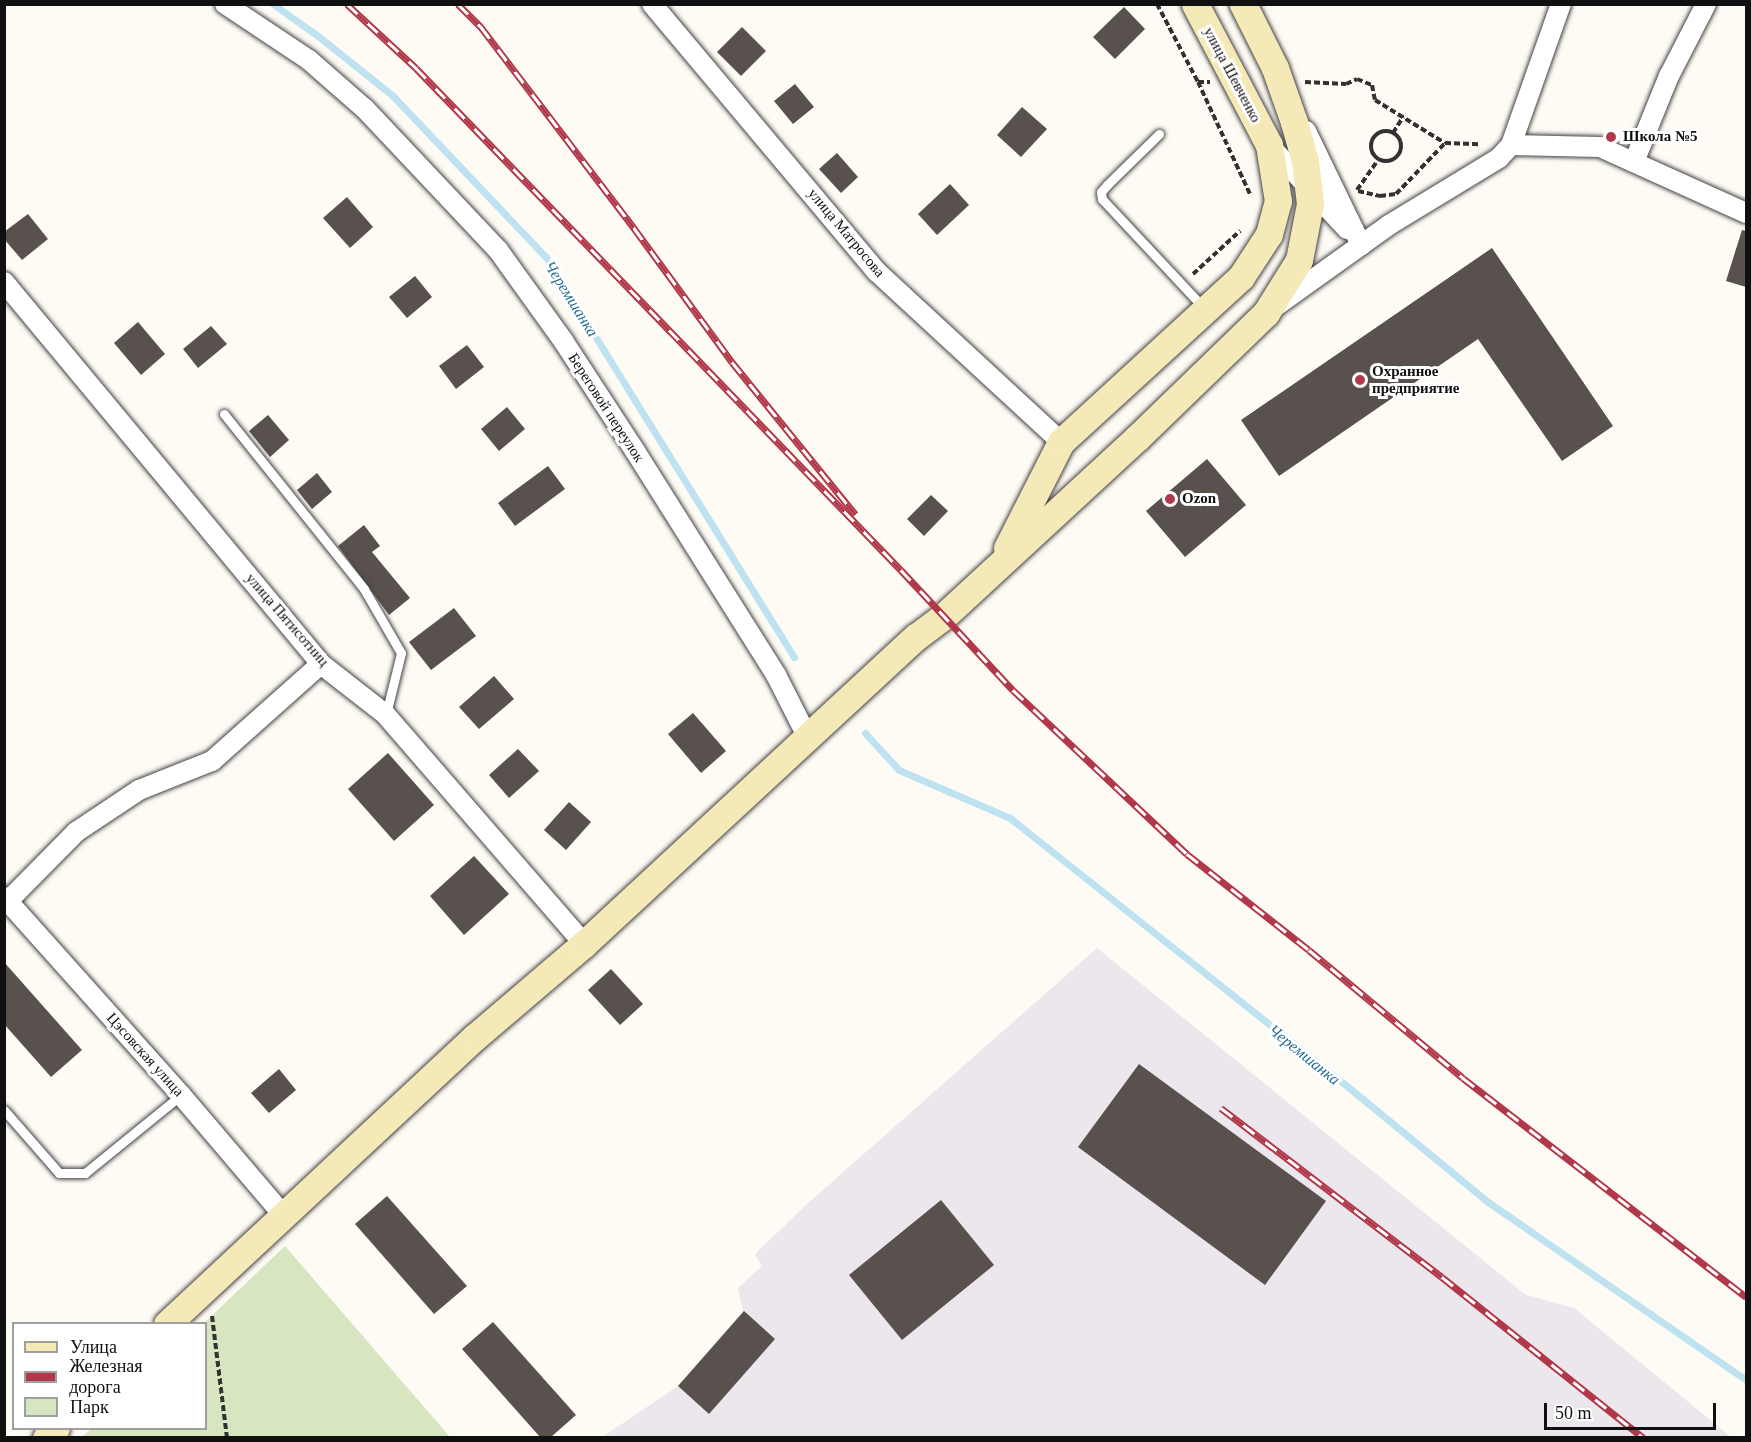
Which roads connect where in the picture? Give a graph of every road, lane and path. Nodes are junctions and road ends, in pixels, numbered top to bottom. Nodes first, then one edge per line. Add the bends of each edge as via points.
1 (225, 4) edge
2 (652, 4) edge
3 (1195, 4) edge
4 (1243, 4) edge
5 (1561, 4) edge
6 (1706, 4) edge
7 (1275, 68) junction
8 (1198, 82) dead end
9 (1309, 92) dead end
10 (1403, 117) junction
11 (1394, 133) junction
12 (1159, 134) dead end
13 (1445, 142) junction
14 (1269, 145) junction
15 (1511, 145) junction
16 (1378, 159) junction
17 (1634, 162) junction
18 (1353, 185) dead end
19 (1357, 190) junction
20 (1252, 198) dead end
21 (1746, 213) edge
22 (1242, 229) dead end
23 (1361, 245) junction
24 (4, 282) edge
25 (1182, 285) junction
26 (1205, 309) junction
27 (1266, 313) junction
28 (224, 414) dead end
29 (1061, 442) junction
30 (1000, 562) junction
31 (321, 664) junction
32 (385, 714) junction
33 (813, 731) junction
34 (6, 899) edge
35 (584, 944) junction
36 (181, 1095) junction
37 (4, 1110) edge
38 (283, 1215) junction
39 (211, 1310) dead end
40 (168, 1322) edge
41 (226, 1437) edge

1 - 33 street, Береговой переулок via 309,60 365,109 498,250 564,342
2 - 29 street, улица Матросова via 877,272
3 - 14 main road, улица Шевченко
4 - 7 main road
5 - 15 street
6 - 17 street via 1669,76
7 - 23 street
7 - 27 main road via 1305,161 1310,204 1299,260
8 - 20 path
9 - 10 path via 1305,82 1346,84 1358,79 1372,85 1375,100
10 - 11 path
10 - 13 path
11 - 16 path via 1401,142 1400,151 1387,161
11 - 16 path via 1380,131 1373,137 1370,145
12 - 25 lane via 1107,184 1101,192 1102,200
13 - 15 path
13 - 19 path via 1396,194 1380,196
14 - 23 street
14 - 26 main road, улица Шевченко via 1278,201 1269,234 1241,277
15 - 17 street via 1600,147
15 - 23 street via 1499,158
16 - 19 path
17 - 21 street
18 - 19 path
22 - 25 path
23 - 27 street
24 - 31 street, улица Пятисотниц
25 - 26 lane
26 - 29 main road, улица Шевченко
27 - 30 main road via 1137,438
28 - 32 lane via 364,589 401,653
29 - 30 main road
30 - 33 main road
31 - 32 street, улица Пятисотниц
31 - 34 street via 212,761 139,790 76,832
32 - 35 street, улица Пятисотниц
33 - 35 main road
34 - 36 street, Цэсовская улица
35 - 38 main road via 475,1038
36 - 37 lane via 85,1173 59,1173
36 - 38 street, Цэсовская улица
38 - 40 main road
39 - 41 path

